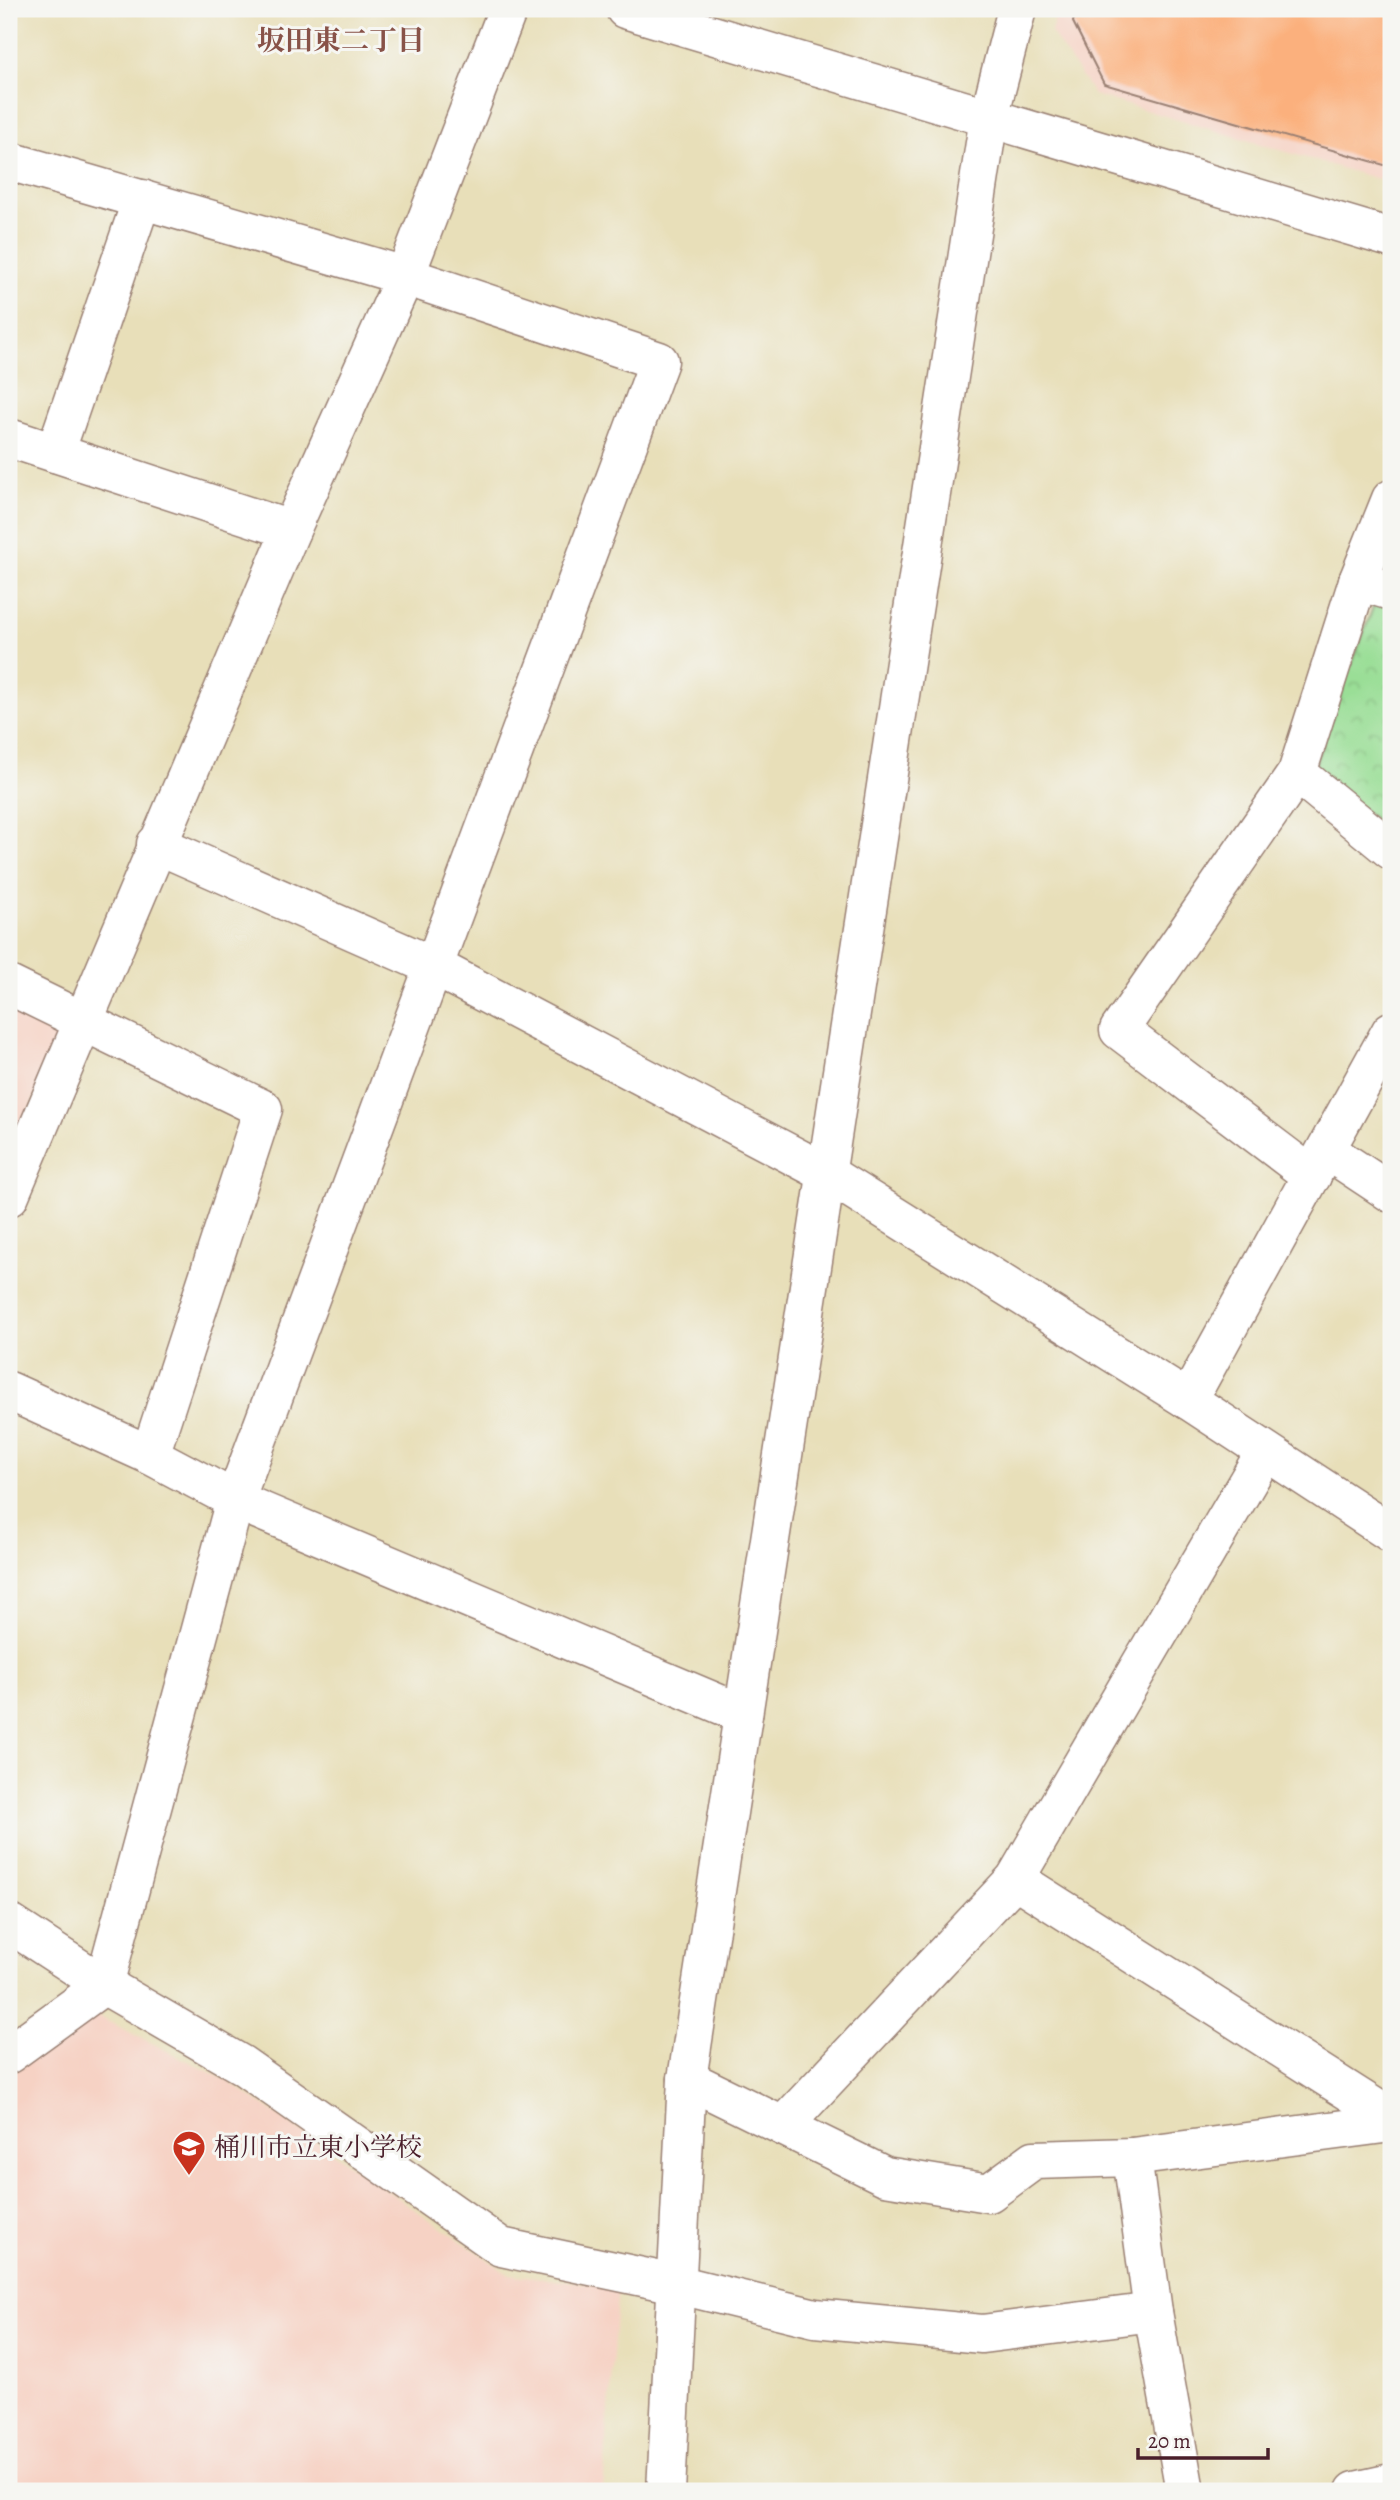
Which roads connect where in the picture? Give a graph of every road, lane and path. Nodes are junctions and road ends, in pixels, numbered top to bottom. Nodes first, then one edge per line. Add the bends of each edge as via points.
1 (508, 9) edge
2 (625, 9) edge
3 (1017, 9) edge
4 (989, 117) junction
5 (12, 173) edge
6 (142, 199) junction
7 (1391, 237) edge
8 (405, 276) junction
9 (9, 438) edge
10 (55, 453) junction
11 (1391, 499) edge
12 (290, 530) junction
13 (1375, 586) edge
14 (1297, 773) junction
15 (156, 844) junction
16 (1391, 850) edge
17 (435, 967) junction
18 (9, 985) edge
19 (84, 1022) junction
20 (1391, 1031) edge
21 (1319, 1163) junction
22 (826, 1173) junction
23 (1391, 1193) edge
24 (9, 1198) edge
25 (9, 1391) edge
26 (1188, 1400) junction
27 (1265, 1452) junction
28 (150, 1455) junction
29 (235, 1500) junction
30 (1391, 1533) edge
31 (743, 1714) junction
32 (1015, 1880) junction
33 (9, 1923) edge
34 (104, 1985) junction
35 (9, 2054) edge
36 (687, 2079) junction
37 (1391, 2120) edge
38 (783, 2126) junction
39 (1132, 2157) junction
40 (676, 2284) junction
41 (1153, 2312) junction
42 (1391, 2483) edge
43 (666, 2491) edge
44 (1185, 2491) edge
45 (1355, 2491) edge

1 - 8 street
2 - 4 street
3 - 4 street
4 - 7 street
4 - 22 street
5 - 6 street
6 - 8 street
6 - 10 street
8 - 12 street
8 - 17 street via 659,361
9 - 10 street
10 - 12 street
11 - 13 street
12 - 15 street
13 - 14 street
14 - 16 street
14 - 21 street via 1119,1030
15 - 17 street
15 - 19 street
17 - 22 street
17 - 29 street
18 - 19 street
19 - 24 street
19 - 28 street via 262,1108
20 - 21 street
21 - 23 street
21 - 26 street
22 - 26 street
22 - 31 street
25 - 28 street
26 - 27 street
27 - 30 street
27 - 32 street
28 - 29 street
29 - 31 street
29 - 34 street
31 - 36 street
32 - 37 street
32 - 38 street
33 - 34 street
34 - 35 street
34 - 40 street via 242,2065 501,2247
36 - 38 street
36 - 40 street
37 - 39 street
38 - 39 street via 886,2176 989,2193 1034,2160
39 - 41 street
40 - 41 street via 815,2318 982,2334
40 - 43 street
41 - 44 street
42 - 45 street

